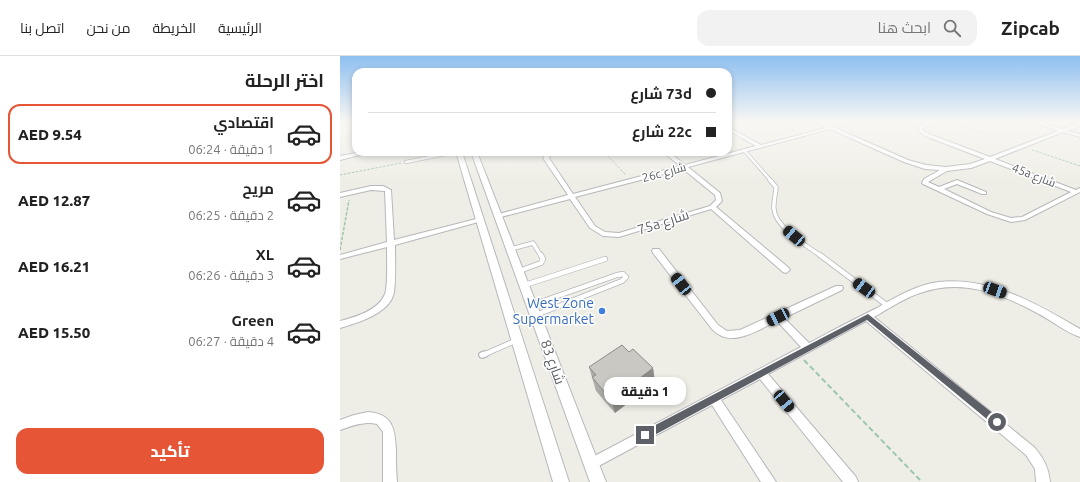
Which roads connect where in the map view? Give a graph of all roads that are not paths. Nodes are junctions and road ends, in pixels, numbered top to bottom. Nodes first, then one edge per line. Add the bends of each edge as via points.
1 (753, 142) edge
2 (776, 142) edge
3 (861, 142) edge
4 (945, 142) edge
5 (1034, 142) edge
6 (760, 146) junction
7 (744, 150) junction
8 (732, 153) edge
9 (352, 156) edge
10 (435, 156) edge
11 (460, 156) edge
12 (475, 156) edge
13 (546, 156) edge
14 (671, 156) edge
15 (722, 156) edge
16 (340, 158) edge
17 (991, 159) junction
18 (406, 162) road end
19 (684, 166) junction
20 (949, 169) junction
21 (957, 182) junction
22 (939, 189) junction
23 (1079, 191) edge
24 (984, 193) dead end
25 (340, 195) edge
26 (571, 196) junction
27 (712, 207) junction
28 (497, 216) junction
29 (480, 220) junction
30 (391, 244) junction
31 (510, 249) junction
32 (656, 251) dead end
33 (340, 257) edge
34 (605, 259) dead end
35 (786, 270) dead end
36 (519, 271) junction
37 (524, 285) junction
38 (839, 288) dead end
39 (888, 306) junction
40 (534, 310) junction
41 (778, 317) junction
42 (868, 317) junction
43 (340, 324) edge
44 (1080, 334) edge
45 (517, 340) junction
46 (808, 348) junction
47 (482, 355) dead end
48 (761, 373) junction
49 (713, 398) junction
50 (340, 425) edge
51 (591, 464) junction
52 (390, 482) edge
53 (561, 482) edge
54 (598, 482) edge
55 (769, 482) edge
56 (851, 482) edge
57 (1043, 482) edge

1 - 6 street
2 - 6 street, 26c شارع
3 - 20 street via 920,166
4 - 17 street, 45a شارع
5 - 17 street
6 - 7 street, 26c شارع
7 - 8 street, 26c شارع
7 - 39 lane via 776,186 774,209 782,226
9 - 16 street
10 - 18 lane
11 - 29 street, شارع 83
12 - 28 street, شارع 83
13 - 26 street, 75a شارع
14 - 19 street
15 - 19 street, 26c شارع
17 - 20 street via 966,168
17 - 23 street, 45a شارع
19 - 26 street, 26c شارع
19 - 27 street via 718,194 719,201
20 - 21 street
20 - 22 street, 45a شارع via 925,181
21 - 22 street
21 - 24 street
22 - 23 street, 45a شارع via 989,213 1011,220 1024,219
25 - 30 street via 374,188 388,190
26 - 27 street, 75a شارع via 596,231 611,235 628,233
26 - 28 street, 26c شارع
27 - 35 street
28 - 31 street, شارع 83
29 - 30 street
29 - 45 street, شارع 83
30 - 33 street
30 - 43 street via 388,298 370,313
31 - 36 street, شارع 83
31 - 36 lane via 534,243 543,259 541,263
32 - 41 street via 719,331 731,336 738,335
34 - 37 lane
36 - 37 street, شارع 83
37 - 40 street, شارع 83
38 - 41 street
39 - 42 street
39 - 44 street via 914,290 941,283 958,283 995,290 1033,306
40 - 40 lane via 622,281 626,277 622,274 617,275
40 - 51 street, شارع 83
41 - 46 street
42 - 46 street
42 - 57 street via 1030,451 1043,472
45 - 47 lane
45 - 53 street, شارع 83
46 - 48 street
48 - 49 street
48 - 56 street
49 - 51 street
49 - 55 street
50 - 52 street via 362,418 373,418 387,425
51 - 54 street, شارع 83

